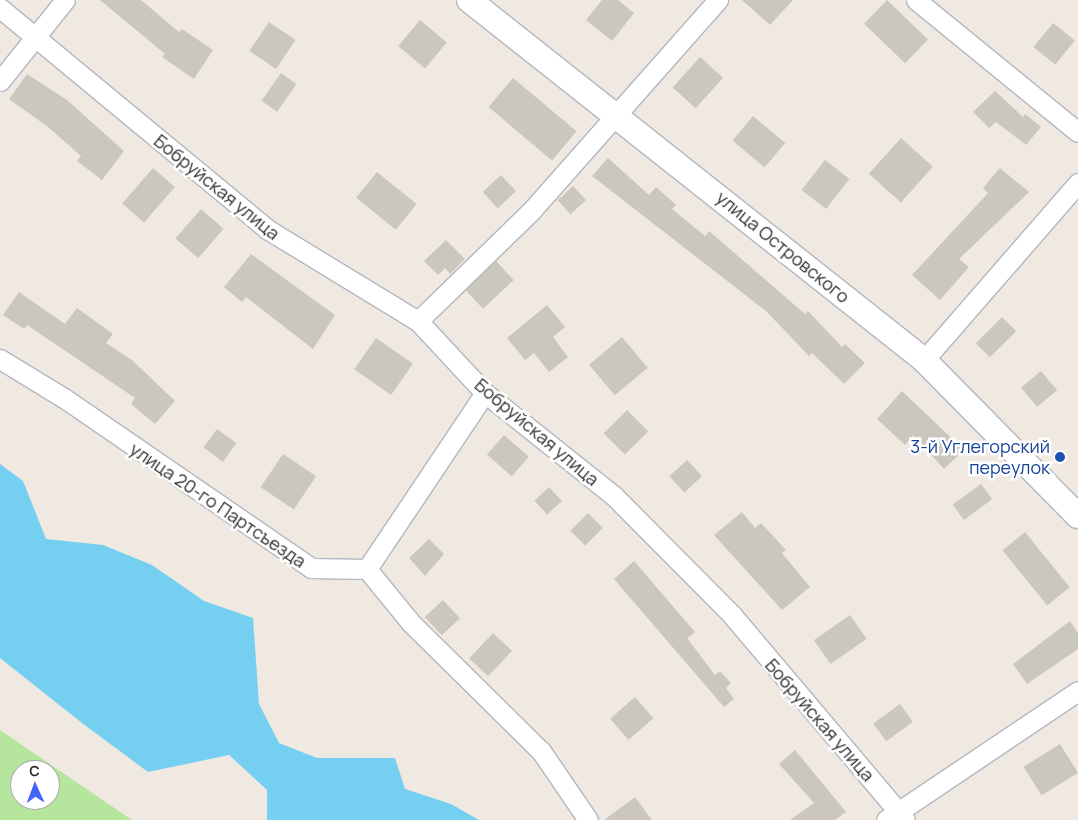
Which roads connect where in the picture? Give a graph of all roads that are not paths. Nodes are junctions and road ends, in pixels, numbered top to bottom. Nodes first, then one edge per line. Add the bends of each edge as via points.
1 (65, 0) edge
2 (469, 0) edge
3 (718, 0) edge
4 (916, 0) edge
5 (0, 8) edge
6 (34, 35) junction
7 (0, 81) edge
8 (616, 114) junction
9 (1078, 132) edge
10 (1078, 183) edge
11 (418, 322) junction
12 (0, 359) edge
13 (924, 360) junction
14 (485, 393) junction
15 (1078, 516) edge
16 (367, 569) junction
17 (1078, 691) edge
18 (896, 817) edge
19 (588, 820) edge

1 - 6 street
2 - 8 street, улица Островского
3 - 8 street
4 - 9 street
5 - 6 street, Бобруйская улица
6 - 7 street
6 - 11 street, Бобруйская улица via 267,229
8 - 11 street via 532,210
8 - 13 street, улица Островского
10 - 13 street
11 - 14 street, Бобруйская улица
12 - 16 street, улица 20-го Партсъезда via 64,398 311,568
13 - 15 street, улица Островского
14 - 16 street
14 - 18 street, Бобруйская улица via 613,495 725,608
16 - 19 street via 411,623 541,751
17 - 18 street

